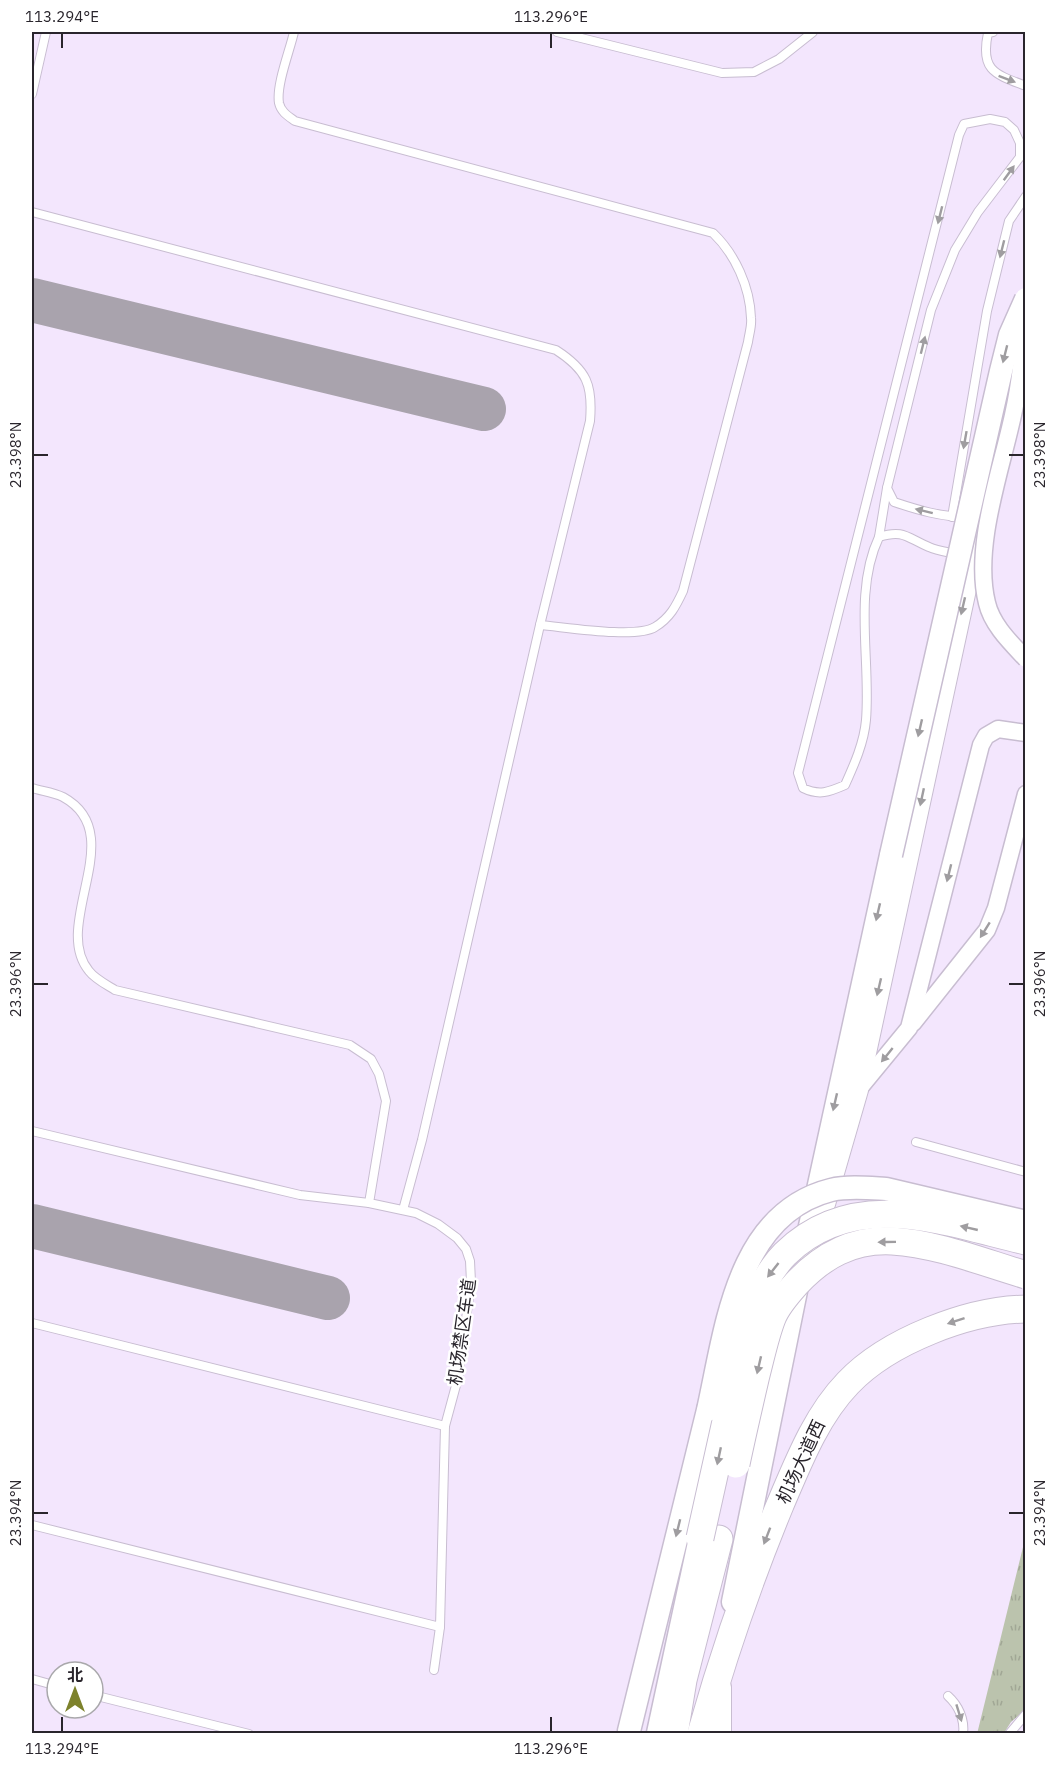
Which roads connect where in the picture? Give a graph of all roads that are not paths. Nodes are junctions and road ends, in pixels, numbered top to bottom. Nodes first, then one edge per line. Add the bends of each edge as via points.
1 (46, 32) edge
2 (294, 32) edge
3 (557, 32) edge
4 (813, 32) edge
5 (993, 32) edge
6 (1026, 86) edge
7 (32, 94) edge
8 (1026, 196) edge
9 (32, 212) edge
10 (1025, 300) edge
11 (1025, 369) edge
12 (887, 488) junction
13 (951, 517) junction
14 (982, 517) junction
15 (879, 537) junction
16 (974, 559) junction
17 (540, 625) junction
18 (1026, 659) edge
19 (1026, 733) edge
20 (32, 788) edge
21 (1026, 794) edge
22 (909, 1028) junction
23 (858, 1090) junction
24 (32, 1131) edge
25 (916, 1142) dead end
26 (1026, 1172) edge
27 (369, 1203) junction
28 (403, 1210) junction
29 (1026, 1222) edge
30 (1026, 1241) edge
31 (1026, 1275) edge
32 (794, 1303) junction
33 (1022, 1310) edge
34 (32, 1323) edge
35 (445, 1426) junction
36 (32, 1525) edge
37 (710, 1539) junction
38 (440, 1627) junction
39 (721, 1661) junction
40 (434, 1670) dead end
41 (948, 1696) dead end
42 (105, 1698) edge
43 (1026, 1714) edge
44 (629, 1731) dead end
45 (666, 1733) edge
46 (249, 1734) edge
47 (701, 1734) edge
48 (721, 1734) edge
49 (963, 1734) edge
50 (1009, 1734) edge

1 - 7 lane
2 - 17 lane via 279,105 295,121 713,233 735,260 752,319 748,342 683,591 674,610 654,628 630,632
3 - 4 lane via 722,73 754,72 779,59
5 -> 6 lane via 988,33 984,50 989,68
8 -> 13 lane via 1009,221 987,311
9 - 17 lane via 556,350 575,362 586,379 592,402 590,421
10 - 18 street, bridge via 1020,377 983,547 983,580 987,606 1003,634
10 -> 32 main road, bridge via 1010,335 1001,372
11 - 14 street via 1003,432
13 -> 12 lane via 894,502
12 - 15 lane
12 -> 15 lane via 931,310 955,250 1020,158 1020,143 1005,122 977,120 964,124 959,135 798,773 803,788 813,793 826,793 844,785 857,760 866,720 866,591 870,555
13 - 14 lane
14 - 16 street
15 - 16 lane via 893,532
16 -> 23 street
17 - 28 lane
19 -> 22 street via 998,729 986,736 981,745
20 - 27 lane via 62,797 86,821 91,858 77,933 78,949 90,972 116,990 350,1045 371,1059 386,1101
21 -> 22 street via 987,930
22 -> 23 street
23 - 32 street
24 - 27 lane, 机场禁区车道 via 300,1195
25 - 26 lane
27 - 28 lane, 机场禁区车道
28 - 35 lane, 机场禁区车道 via 448,1229 466,1249 470,1262 471,1282 458,1378
29 -> 44 main road, bridge via 863,1187 832,1190 801,1201 765,1233 747,1260 732,1308
30 -> 37 highway, bridge via 892,1213 849,1217 818,1230 785,1254 766,1279 751,1309
31 -> 37 highway, bridge via 932,1248 890,1241 834,1252 812,1267 773,1315
32 - 39 main road
33 -> 39 highway, 机场大道西 via 974,1316 941,1326 905,1341 849,1382 825,1411 788,1485
34 - 35 lane
35 - 38 lane, 机场禁区车道
36 - 38 lane
37 - 45 main road
37 - 45 highway via 694,1634
38 - 40 lane, 机场禁区车道
39 - 47 highway, 机场大道西
39 - 48 street
41 -> 49 lane via 957,1704
42 - 46 lane
43 - 50 lane

